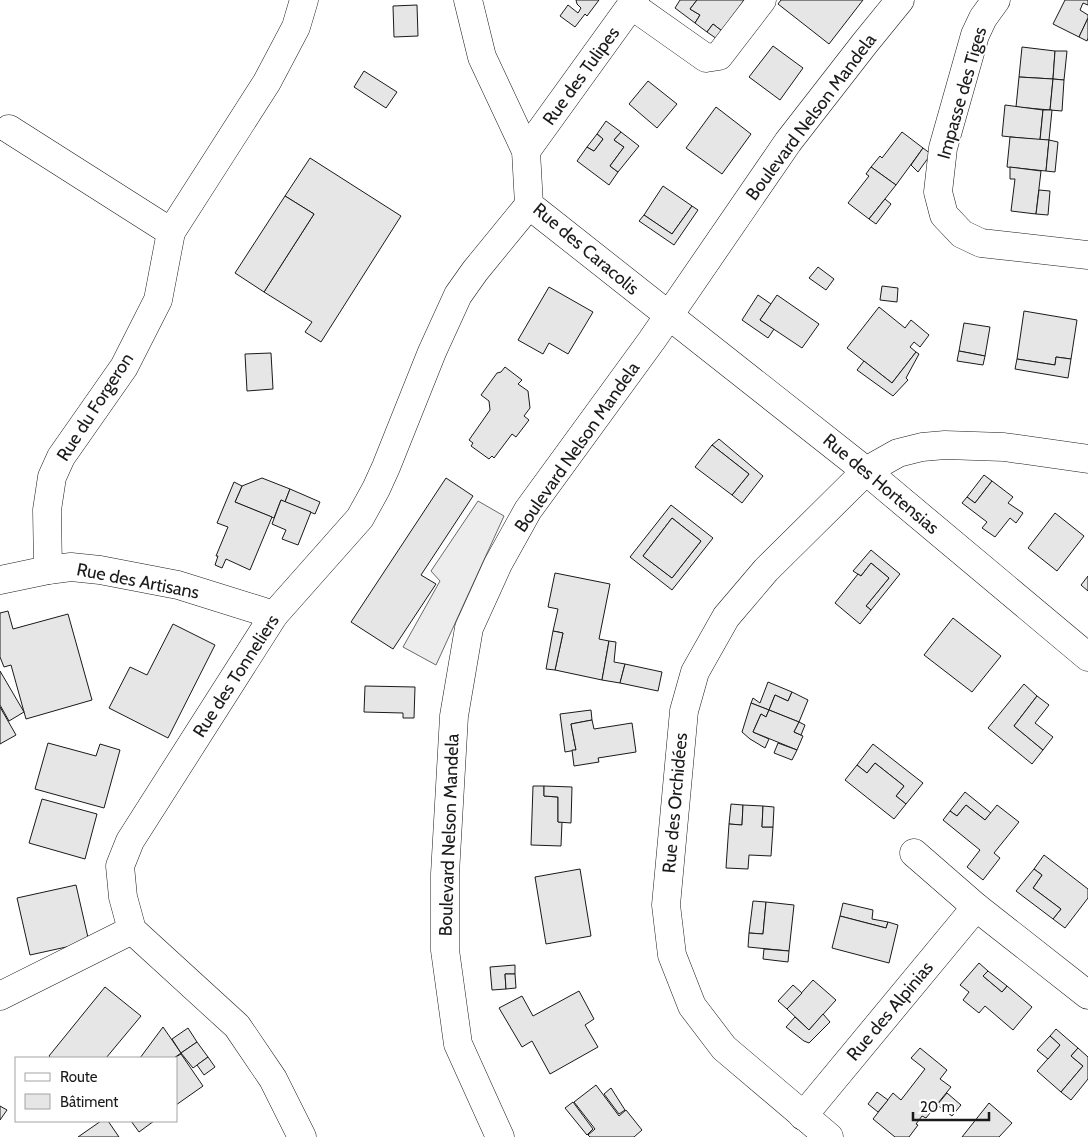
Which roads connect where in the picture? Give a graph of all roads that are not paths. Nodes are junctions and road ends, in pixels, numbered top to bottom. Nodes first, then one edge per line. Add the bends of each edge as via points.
1 (304, 0) edge
2 (468, 0) edge
3 (762, 0) edge
4 (900, 0) edge
5 (996, 0) edge
6 (633, 2) edge
7 (9, 129) dead end
8 (526, 152) junction
9 (529, 205) junction
10 (171, 232) junction
11 (1088, 255) edge
12 (668, 316) junction
13 (1088, 459) edge
14 (866, 471) junction
15 (48, 570) junction
16 (0, 580) edge
17 (274, 615) junction
18 (1088, 657) edge
19 (914, 853) dead end
20 (976, 907) junction
21 (132, 930) junction
22 (1088, 995) edge
23 (0, 996) edge
24 (803, 1116) junction
25 (302, 1137) edge
26 (500, 1137) edge
27 (829, 1137) edge

1 - 10 street via 296,27 267,82
2 - 8 street, Rue des Caracolis via 482,57
3 - 6 street via 719,56 713,58 706,58
4 - 12 street, Boulevard Nelson Mandela via 788,142
5 - 11 street, Impasse des Tiges via 975,34 942,148 938,192 944,215 962,234 981,242
6 - 8 street, Rue des Tulipes
7 - 10 street
8 - 9 street, Rue des Caracolis
9 - 12 street, Rue des Caracolis
9 - 17 street, Rue des Tonneliers via 458,295 386,467 360,518
10 - 15 street, Rue du Forgeron via 158,300 124,368 61,457 52,477 47,510
12 - 14 street, Rue des Hortensias
12 - 26 street, Boulevard Nelson Mandela via 528,510 498,564 469,628 454,716 445,874 445,950 458,1044
13 - 14 street, Rue des Orchidées via 1004,447 945,445 898,454
14 - 18 street, Rue des Hortensias
14 - 24 street, Rue des Orchidées via 766,570 726,617 695,672 684,711 666,905 672,955 692,1006 724,1048
15 - 16 street, Rue des Artisans
15 - 17 street, Rue des Artisans via 71,567 100,570 178,585
17 - 21 street, Rue des Tonneliers via 130,842 120,866 123,897
19 - 20 street
20 - 22 street
20 - 24 street, Rue des Alpinias
21 - 23 street
21 - 25 street via 237,1026 273,1079
24 - 27 street, Rue des Orchidées

